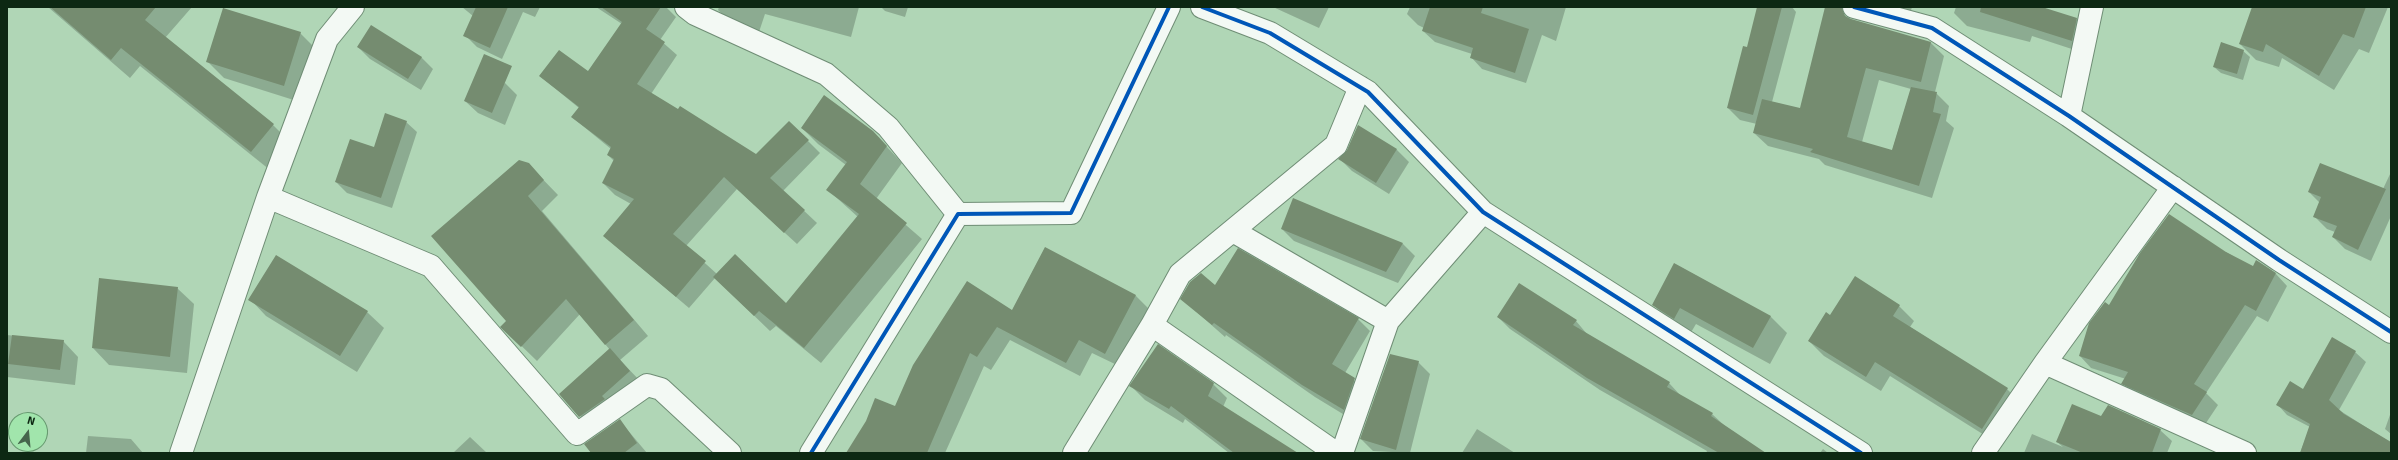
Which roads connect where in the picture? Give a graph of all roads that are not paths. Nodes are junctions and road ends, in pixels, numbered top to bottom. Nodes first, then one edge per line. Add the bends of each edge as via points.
1 (353, 7) edge
2 (686, 7) edge
3 (1170, 7) edge
4 (1202, 7) edge
5 (1854, 7) edge
6 (2092, 7) edge
7 (1360, 87) junction
8 (2069, 116) junction
9 (2174, 187) junction
10 (268, 197) junction
11 (1483, 212) junction
12 (958, 214) junction
13 (1233, 231) junction
14 (1388, 322) junction
15 (1152, 325) junction
16 (2391, 332) edge
17 (2045, 363) junction
18 (181, 453) edge
19 (730, 453) edge
20 (811, 453) edge
21 (1074, 453) edge
22 (1336, 453) edge
23 (1342, 453) edge
24 (1861, 453) edge
25 (1983, 453) edge
26 (2245, 453) edge

1 - 10 street via 327,39
2 - 12 street via 695,14 826,74 888,127
3 - 12 street via 1071,213
4 - 7 street via 1270,33
5 - 8 street via 1932,28
6 - 8 street
7 - 11 street via 1368,92
7 - 13 street via 1336,145
8 - 9 street
9 - 16 street via 2279,260
9 - 17 street
10 - 18 street
10 - 19 street via 431,266 577,434 647,385 661,390
11 - 14 street
11 - 24 street
12 - 20 street
13 - 14 street
13 - 15 street via 1180,274
14 - 23 street
15 - 21 street
15 - 22 street
17 - 25 street
17 - 26 street

